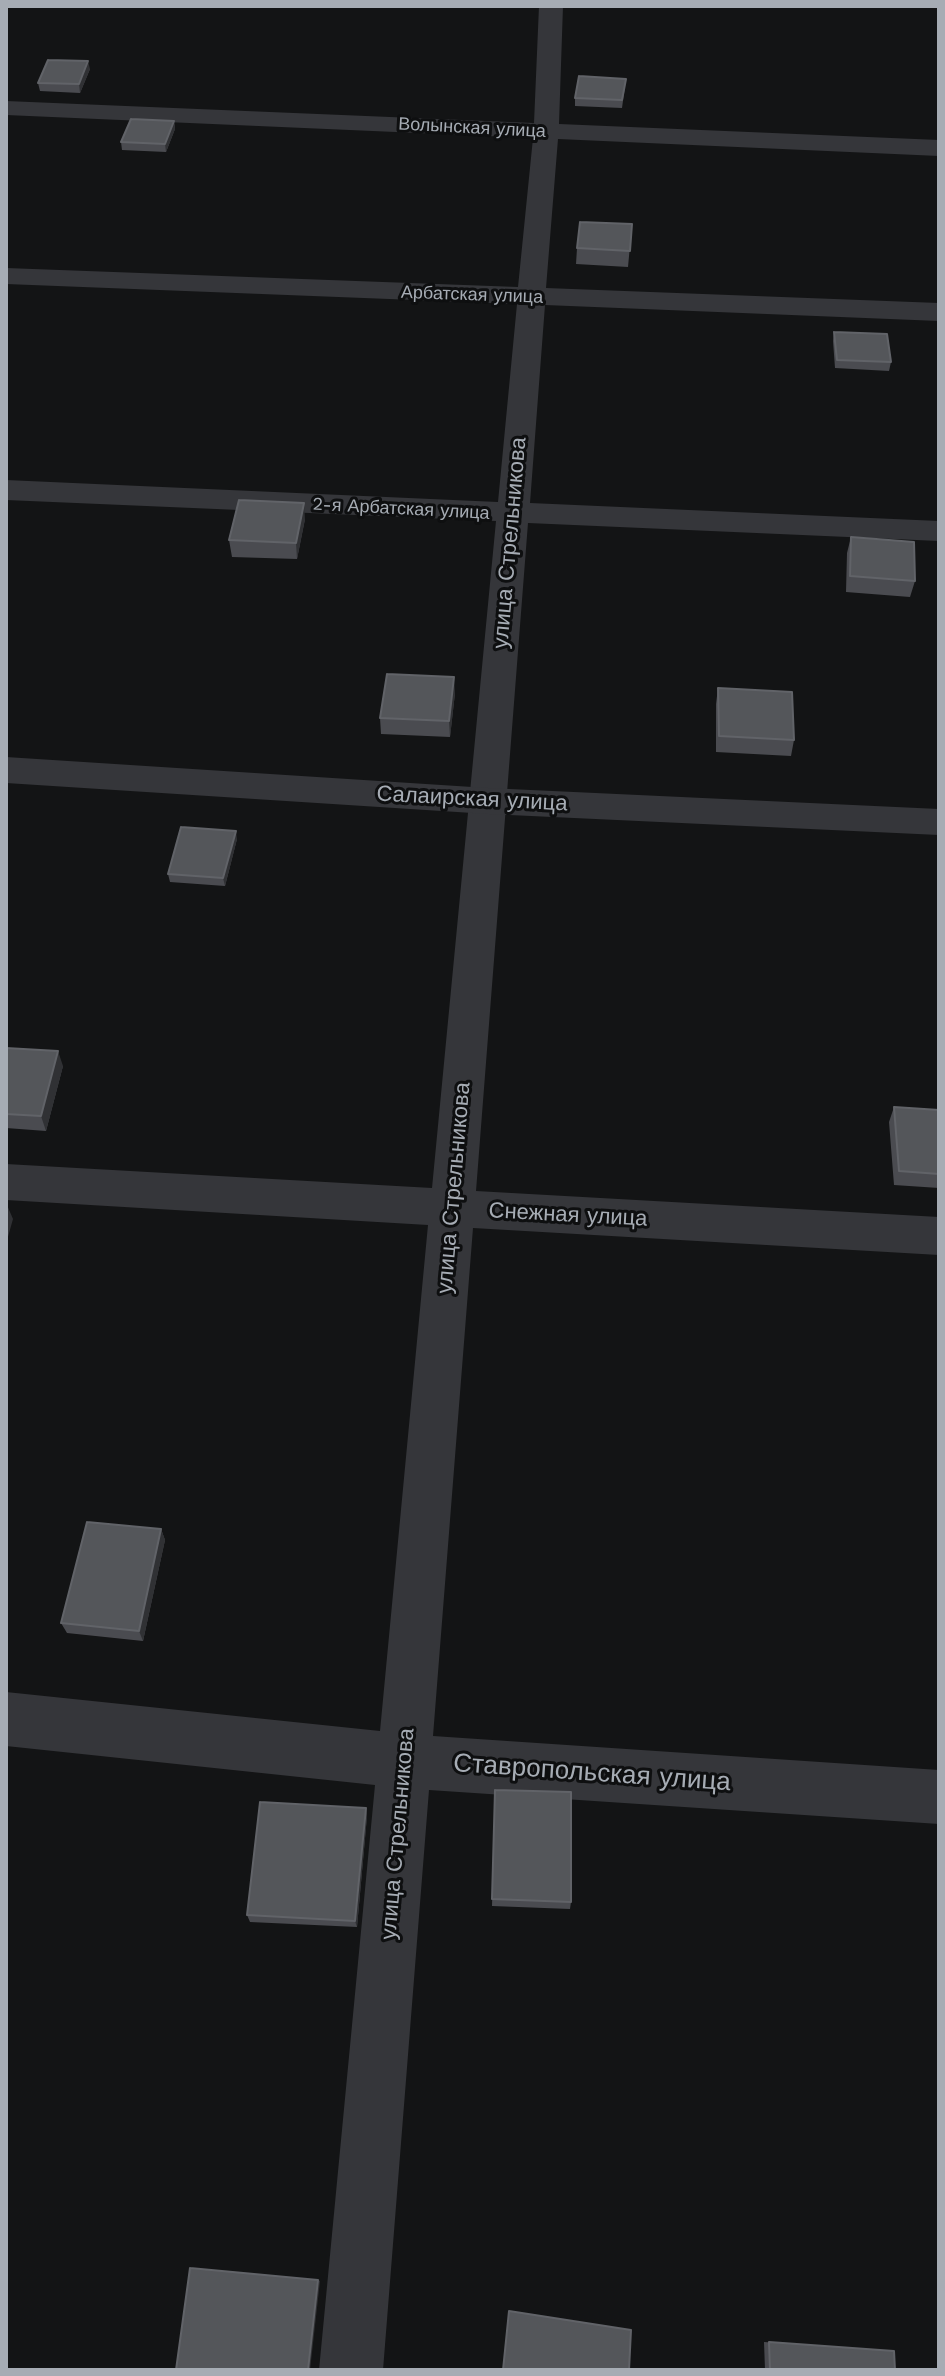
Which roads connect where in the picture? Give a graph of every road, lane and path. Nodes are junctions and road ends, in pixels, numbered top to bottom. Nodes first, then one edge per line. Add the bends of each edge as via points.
1 (551, 6) edge
2 (6, 108) edge
3 (546, 132) junction
4 (939, 148) edge
5 (6, 276) edge
6 (532, 297) junction
7 (939, 312) edge
8 (6, 490) edge
9 (512, 514) junction
10 (939, 531) edge
11 (6, 770) edge
12 (488, 801) junction
13 (939, 822) edge
14 (6, 1182) edge
15 (453, 1208) junction
16 (939, 1236) edge
17 (6, 1719) edge
18 (405, 1761) junction
19 (939, 1797) edge
20 (351, 2370) edge

1 - 3 street, улица Стрельникова
2 - 3 street, Волынская улица
3 - 4 street, Волынская улица
3 - 6 street, улица Стрельникова
5 - 6 street, Арбатская улица
6 - 7 street, Арбатская улица
6 - 9 street, улица Стрельникова
8 - 9 street, 2-я Арбатская улица
9 - 10 street, 2-я Арбатская улица
9 - 12 street, улица Стрельникова
11 - 12 street, Салаирская улица
12 - 13 street, Салаирская улица
12 - 15 street, улица Стрельникова
14 - 15 street, Снежная улица
15 - 16 street, Снежная улица
15 - 18 street, улица Стрельникова
17 - 18 street, Ставропольская улица
18 - 19 street, Ставропольская улица
18 - 20 street, улица Стрельникова

